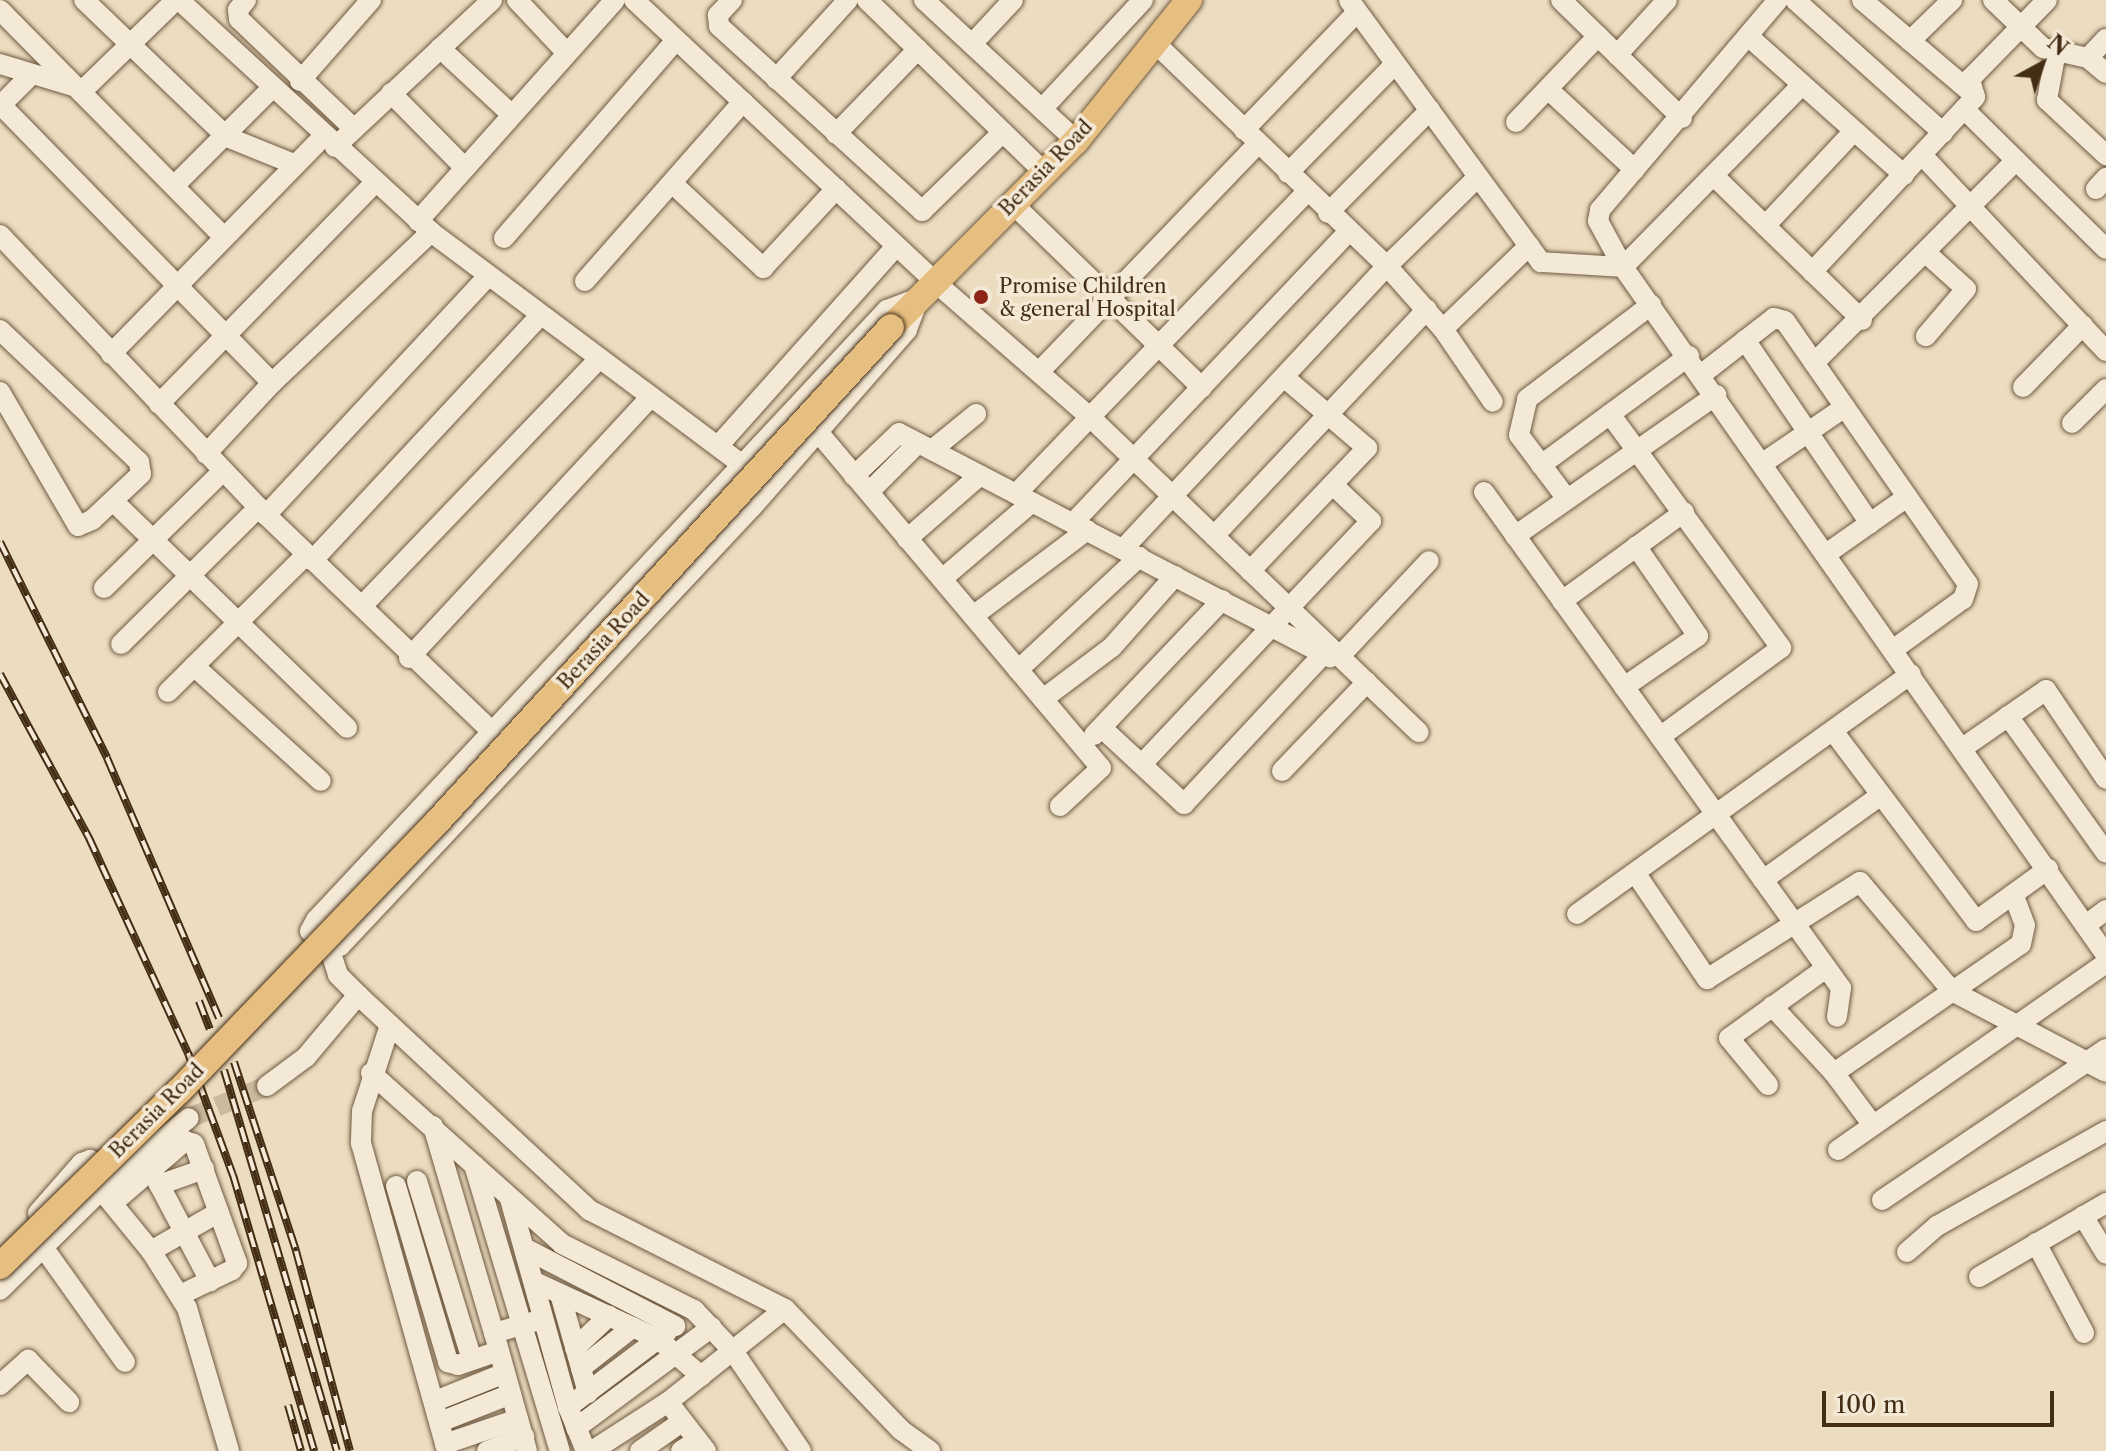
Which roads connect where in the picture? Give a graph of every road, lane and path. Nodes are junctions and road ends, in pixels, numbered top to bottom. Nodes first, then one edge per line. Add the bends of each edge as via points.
1 (84, 0) edge
2 (178, 0) edge
3 (246, 0) edge
4 (371, 0) edge
5 (492, 0) edge
6 (517, 0) edge
7 (615, 0) edge
8 (634, 0) edge
9 (732, 0) edge
10 (848, 0) edge
11 (867, 0) edge
12 (924, 0) edge
13 (1013, 0) edge
14 (1143, 0) edge
15 (1189, 0) edge
16 (1561, 0) edge
17 (1667, 0) edge
18 (1778, 0) edge
19 (1795, 0) edge
20 (1862, 0) edge
21 (1952, 0) edge
22 (1993, 0) edge
23 (2047, 0) edge
24 (1353, 6) edge
25 (2, 18) edge
26 (2021, 27) junction
27 (1598, 36) junction
28 (1748, 36) junction
29 (2106, 39) edge
30 (676, 40) junction
31 (1153, 41) junction
32 (1910, 41) junction
33 (130, 44) junction
34 (972, 44) junction
35 (440, 48) junction
36 (918, 49) junction
37 (2056, 51) junction
38 (567, 53) junction
39 (1617, 55) junction
40 (2088, 58) junction
41 (0, 64) edge
42 (1394, 65) junction
43 (2106, 73) edge
44 (32, 74) junction
45 (776, 79) junction
46 (300, 81) junction
47 (1802, 85) junction
48 (272, 88) junction
49 (77, 89) junction
50 (1549, 90) junction
51 (391, 93) junction
52 (743, 102) junction
53 (1970, 103) junction
54 (0, 106) edge
55 (1042, 109) junction
56 (1430, 110) junction
57 (512, 115) junction
58 (1682, 118) junction
59 (1516, 122) dead end
60 (354, 129) junction
61 (1003, 132) junction
62 (1853, 132) junction
63 (1943, 133) junction
64 (836, 134) junction
65 (227, 137) junction
66 (1251, 137) junction
67 (329, 141) junction
68 (1076, 141) junction
69 (1922, 155) junction
70 (2106, 155) edge
71 (2016, 160) junction
72 (296, 165) junction
73 (465, 168) junction
74 (1635, 170) junction
75 (1044, 172) junction
76 (1288, 173) junction
77 (1904, 175) junction
78 (1715, 177) junction
79 (1477, 178) junction
80 (375, 183) junction
81 (672, 183) junction
82 (174, 186) junction
83 (836, 189) junction
84 (1307, 192) junction
85 (1012, 203) junction
86 (1971, 205) junction
87 (1328, 213) junction
88 (424, 226) junction
89 (1765, 226) junction
90 (1348, 232) junction
91 (0, 235) edge
92 (223, 236) junction
93 (504, 238) dead end
94 (896, 246) junction
95 (1529, 246) junction
96 (2106, 249) edge
97 (1925, 252) junction
98 (1387, 266) junction
99 (1623, 267) junction
100 (1812, 272) junction
101 (488, 276) junction
102 (585, 281) dead end
103 (175, 285) junction
104 (927, 290) junction
105 (1109, 297) junction
106 (1651, 305) junction
107 (1427, 309) junction
108 (540, 316) junction
109 (1862, 320) junction
110 (2083, 325) junction
111 (1443, 329) junction
112 (0, 330) edge
113 (222, 335) junction
114 (1926, 336) dead end
115 (1745, 340) junction
116 (1160, 346) junction
117 (2106, 351) edge
118 (111, 354) junction
119 (1689, 356) junction
120 (598, 360) junction
121 (1814, 363) junction
122 (1039, 372) junction
123 (1702, 374) junction
124 (1285, 378) junction
125 (272, 383) junction
126 (2023, 387) dead end
127 (1202, 388) junction
128 (2106, 389) edge
129 (0, 392) edge
130 (1716, 395) junction
131 (651, 397) junction
132 (1493, 402) dead end
133 (159, 404) junction
134 (1845, 407) junction
135 (976, 414) dead end
136 (1610, 414) junction
137 (1325, 415) junction
138 (1091, 418) junction
139 (2072, 423) dead end
140 (818, 432) junction
141 (1808, 432) junction
142 (719, 445) junction
143 (925, 447) junction
144 (1639, 449) junction
145 (206, 454) junction
146 (1135, 460) junction
147 (1763, 463) junction
148 (1541, 465) junction
149 (745, 467) junction
150 (223, 471) junction
151 (980, 475) junction
152 (854, 476) junction
153 (1333, 485) junction
154 (869, 492) junction
155 (1484, 492) dead end
156 (1174, 497) junction
157 (1907, 497) junction
158 (1024, 498) junction
159 (1567, 499) junction
160 (113, 501) junction
161 (262, 511) junction
162 (1684, 512) junction
163 (1870, 523) junction
164 (1080, 527) junction
165 (1214, 536) junction
166 (1515, 536) junction
167 (154, 539) junction
168 (907, 539) junction
169 (1636, 546) junction
170 (1131, 553) junction
171 (1826, 554) junction
172 (313, 560) junction
173 (1429, 561) dead end
174 (1250, 571) junction
175 (190, 574) junction
176 (1175, 576) junction
177 (942, 579) junction
178 (104, 588) dead end
179 (1222, 600) junction
180 (1562, 601) junction
181 (362, 606) junction
182 (1289, 608) junction
183 (973, 616) junction
184 (238, 621) junction
185 (1270, 626) junction
186 (121, 644) dead end
187 (1894, 649) junction
188 (1335, 655) junction
189 (409, 658) junction
190 (194, 666) junction
191 (1018, 670) junction
192 (1911, 674) junction
193 (1367, 682) junction
194 (1624, 687) junction
195 (168, 692) dead end
196 (1043, 699) junction
197 (2008, 716) junction
198 (347, 728) dead end
199 (1102, 728) junction
200 (1833, 731) junction
201 (492, 732) junction
202 (1419, 732) dead end
203 (1660, 737) junction
204 (1082, 746) junction
205 (1964, 747) junction
206 (1142, 764) junction
207 (1282, 771) dead end
208 (2106, 779) edge
209 (321, 781) dead end
210 (1880, 796) junction
211 (1060, 806) dead end
212 (1717, 816) junction
213 (2106, 853) edge
214 (2048, 869) junction
215 (1636, 874) junction
216 (1763, 880) junction
217 (2013, 894) junction
218 (2106, 910) edge
219 (1577, 914) dead end
220 (1793, 922) junction
221 (2086, 925) junction
222 (330, 950) junction
223 (2106, 955) edge
224 (2106, 963) edge
225 (1826, 968) junction
226 (1952, 991) junction
227 (358, 995) junction
228 (1772, 1006) junction
229 (1837, 1017) dead end
230 (390, 1025) junction
231 (2017, 1025) junction
232 (2106, 1049) edge
233 (2086, 1062) junction
234 (2106, 1072) edge
235 (371, 1073) junction
236 (1834, 1073) junction
237 (1768, 1085) dead end
238 (267, 1086) tunnel mouth
239 (189, 1118) tunnel mouth
240 (432, 1123) junction
241 (1872, 1124) junction
242 (2106, 1131) edge
243 (1838, 1150) dead end
244 (473, 1161) junction
245 (204, 1169) junction
246 (447, 1173) junction
247 (155, 1177) junction
248 (417, 1181) junction
249 (396, 1186) junction
250 (108, 1192) junction
251 (375, 1192) junction
252 (509, 1195) junction
253 (1882, 1200) dead end
254 (2106, 1203) edge
255 (219, 1212) junction
256 (2083, 1216) junction
257 (184, 1232) junction
258 (2036, 1243) junction
259 (43, 1247) junction
260 (526, 1249) junction
261 (151, 1251) junction
262 (2, 1252) edge
263 (1907, 1252) dead end
264 (2106, 1254) edge
265 (472, 1258) junction
266 (444, 1267) junction
267 (422, 1274) junction
268 (1979, 1277) dead end
269 (210, 1281) junction
270 (400, 1281) junction
271 (537, 1283) junction
272 (0, 1290) edge
273 (560, 1294) junction
274 (180, 1295) junction
275 (589, 1307) junction
276 (785, 1309) junction
277 (694, 1310) junction
278 (609, 1316) junction
279 (533, 1322) junction
280 (569, 1326) junction
281 (675, 1326) junction
282 (633, 1327) junction
283 (712, 1327) junction
284 (2084, 1333) dead end
285 (658, 1339) junction
286 (496, 1342) junction
287 (575, 1348) junction
288 (733, 1351) junction
289 (675, 1356) junction
290 (472, 1360) junction
291 (125, 1362) dead end
292 (581, 1368) junction
293 (505, 1373) junction
294 (701, 1376) junction
295 (0, 1385) edge
296 (588, 1393) junction
297 (511, 1394) junction
298 (435, 1401) junction
299 (69, 1402) dead end
300 (668, 1402) junction
301 (568, 1407) junction
302 (683, 1421) junction
303 (440, 1422) junction
304 (576, 1428) junction
305 (901, 1430) junction
306 (523, 1436) edge
307 (446, 1447) edge
308 (695, 1447) edge
309 (229, 1451) edge
310 (487, 1451) edge
311 (560, 1451) edge
312 (586, 1451) edge
313 (592, 1451) edge
314 (640, 1451) edge
315 (801, 1451) edge
316 (912, 1451) edge
317 (930, 1451) edge

1 - 33 street
2 - 33 street
2 - 48 street
3 - 46 street via 238,10 239,19
4 - 46 street
5 - 35 street
6 - 38 street
7 - 38 street
8 - 30 street
9 - 45 street via 716,21
10 - 45 street
11 - 36 street
12 - 34 street
13 - 34 street
14 - 55 street
15 - 31 main road, Berasia Road
16 - 27 street
17 - 39 street
18 - 28 street
19 - 63 street
20 - 32 street
21 - 32 street
22 - 26 street
23 - 26 street
24 - 42 street
24 - 66 street
25 - 49 street
26 - 37 street via 2043,48
26 - 53 street via 1970,79
27 - 39 street
27 - 50 street
28 - 47 street
28 - 58 street
29 - 40 street
30 - 52 street
30 - 93 street
31 - 66 street
31 - 68 main road, Berasia Road
32 - 53 street
33 - 49 street
33 - 65 street
34 - 55 street
35 - 51 street
35 - 57 street
36 - 61 street
36 - 64 street
37 - 40 street
37 - 70 street via 2047,100
38 - 57 street
39 - 58 street
40 - 43 street
41 - 44 street
42 - 56 street
42 - 76 street
44 - 49 street
44 - 54 street
45 - 64 street
46 - 60 street
47 - 62 street
47 - 78 street
48 - 65 street
48 - 67 street
49 - 82 street
50 - 59 street
50 - 74 street
51 - 60 street
51 - 73 street
52 - 81 street
52 - 83 street
53 - 63 street
53 - 71 street
54 - 103 street
55 - 68 street
56 - 79 street
56 - 87 street
57 - 73 street
58 - 74 street
60 - 67 street
61 - 64 street via 922,211
61 - 75 street
62 - 77 street
62 - 89 street
63 - 69 street
65 - 72 street
65 - 82 street
66 - 76 street
66 - 105 street
67 - 72 street
67 - 80 street
68 - 75 main road, Berasia Road
69 - 77 street
69 - 86 street
71 - 86 street
71 - 96 street
72 - 92 street
73 - 88 street
74 - 99 street via 1597,216
75 - 85 main road, Berasia Road
76 - 84 street
77 - 100 street
78 - 89 street
78 - 99 street
79 - 95 street
79 - 98 street
80 - 88 street
80 - 113 street
81 - 83 street via 763,268
81 - 102 street
82 - 92 street
83 - 94 street
84 - 87 street
84 - 116 street
85 - 104 main road, Berasia Road
85 - 105 street
86 - 97 street
86 - 110 street
87 - 90 street
88 - 101 street
88 - 125 street
89 - 100 street
90 - 98 street
90 - 127 street
91 - 118 street
92 - 103 street
94 - 104 street
94 - 142 street
95 - 99 street via 1541,262
95 - 111 street
97 - 109 street
97 - 114 street via 1966,289
98 - 107 street
98 - 124 street
99 - 106 street
100 - 109 street
101 - 108 street
101 - 161 street
103 - 113 street
103 - 118 street
104 - 122 street
104 - 140 street via 907,330
104 - 149 street via 887,310
104 - 262 main road, Berasia Road, bridge via 438,821 171,1099
105 - 116 street
105 - 122 street
106 - 119 street
106 - 148 street via 1527,399 1519,435
107 - 111 street
107 - 137 street
108 - 120 street
108 - 172 street
109 - 121 street
110 - 117 street
110 - 126 street
111 - 132 street
112 - 160 street via 142,466 141,474
113 - 125 street
113 - 133 street
115 - 121 street via 1780,317
115 - 123 street
115 - 141 street
116 - 127 street
116 - 138 street
118 - 133 street
119 - 123 street
119 - 136 street
120 - 131 street
120 - 181 street
121 - 134 street
122 - 138 street
123 - 130 street
124 - 137 street
124 - 156 street
125 - 145 street
127 - 146 street
128 - 139 street
129 - 160 street via 78,526
130 - 144 street
130 - 147 street
131 - 142 street
131 - 189 street
133 - 145 street
134 - 141 street
134 - 157 street
135 - 143 street
136 - 144 street
136 - 148 street
137 - 153 street via 1367,448
137 - 165 street
138 - 146 street
138 - 158 street
140 - 152 street
140 - 222 street via 610,660 340,946
141 - 147 street
141 - 163 street
142 - 149 street
143 - 151 street
143 - 152 street via 899,433
143 - 154 street
144 - 159 street
144 - 162 street
145 - 150 street
146 - 156 street
146 - 164 street
147 - 171 street
148 - 159 street
149 - 201 street
150 - 161 street
150 - 167 street
151 - 158 street
151 - 168 street
152 - 154 street
153 - 174 street
153 - 182 street via 1371,521
154 - 168 street
155 - 166 street
156 - 165 street
156 - 170 street
157 - 163 street
157 - 187 street via 1968,584 1963,599
158 - 164 street
158 - 177 street
159 - 166 street
160 - 167 street
161 - 172 street
161 - 175 street
162 - 169 street
162 - 203 street via 1781,648
163 - 171 street
164 - 170 street
164 - 183 street
165 - 174 street
166 - 180 street
167 - 175 street
167 - 178 street
168 - 177 street
169 - 180 street
169 - 194 street via 1698,636
170 - 176 street
170 - 191 street
171 - 187 street
172 - 181 street
172 - 184 street via 303,558
173 - 188 street
174 - 182 street
175 - 184 street
175 - 186 street
176 - 179 street
176 - 196 street via 1112,647
177 - 183 street
179 - 185 street
179 - 199 street
180 - 194 street
181 - 189 street
182 - 185 street
182 - 188 street
183 - 191 street
184 - 190 street
184 - 198 street
185 - 188 street
185 - 206 street
187 - 192 street
188 - 193 street
188 - 206 street via 1184,804
189 - 201 street
190 - 195 street
190 - 209 street
191 - 196 street
192 - 200 street
192 - 205 street
193 - 202 street
193 - 207 street
194 - 203 street
196 - 204 street
197 - 205 street
197 - 208 street via 2046,690
197 - 213 street
199 - 204 street
199 - 206 street
200 - 210 street
200 - 212 street
201 - 222 street via 311,925 310,931
203 - 212 street
204 - 211 street via 1101,768
205 - 214 street
210 - 216 street
210 - 217 street via 1976,921
212 - 215 street
212 - 216 street
214 - 217 street
214 - 221 street
215 - 219 street
215 - 220 street via 1707,979
216 - 220 street
217 - 226 street via 2025,925 2021,944
218 - 221 street
220 - 225 street
220 - 226 street via 1860,882
221 - 223 street
222 - 227 street via 338,975
224 - 231 street
225 - 228 street
225 - 229 street via 1841,988
226 - 231 street
226 - 236 street
227 - 230 street
227 - 238 street via 306,1057
228 - 236 street
228 - 237 street via 1729,1038
230 - 235 street
230 - 276 street via 589,1210
231 - 233 street
231 - 241 street
232 - 233 street
233 - 234 street
233 - 253 street
235 - 240 street
235 - 251 street via 360,1128
236 - 241 street
239 - 250 street
240 - 244 street
240 - 246 street
241 - 243 street
242 - 263 street via 1937,1226
244 - 252 street
244 - 279 street
245 - 247 street
245 - 247 street via 189,1139
245 - 255 street
246 - 248 street
246 - 265 street
247 - 250 street
247 - 257 street
248 - 249 street
248 - 266 street
249 - 251 street
249 - 267 street
250 - 259 street
250 - 261 street
250 - 262 street via 90,1160 82,1163
251 - 270 street
252 - 260 street
252 - 277 street via 562,1244
254 - 256 street
255 - 257 street
255 - 269 street via 237,1263
256 - 258 street
256 - 264 street
257 - 261 street
257 - 269 street
258 - 268 street
258 - 284 street
259 - 272 street
259 - 291 street
260 - 271 street
260 - 281 street
261 - 274 street
265 - 266 street
265 - 286 street
266 - 267 street
266 - 290 street
267 - 270 street
267 - 290 street via 448,1362
269 - 274 street
270 - 298 street
271 - 273 street
271 - 279 street
273 - 275 street
273 - 280 street
274 - 309 street
275 - 278 street
275 - 280 street
276 - 288 street
276 - 305 street
277 - 281 street
277 - 283 street
278 - 282 street
278 - 287 street
279 - 286 street
279 - 301 street
279 - 311 street
280 - 287 street
281 - 285 street
282 - 285 street
282 - 292 street
283 - 288 street
283 - 289 street
285 - 289 street
285 - 296 street
286 - 290 street
286 - 293 street
287 - 292 street
288 - 294 street
288 - 315 street
289 - 294 street
289 - 304 street
292 - 296 street
293 - 297 street
293 - 298 street
294 - 300 street
295 - 299 street via 28,1360
296 - 301 street
297 - 303 street
297 - 306 street
298 - 303 street
300 - 302 street
300 - 313 street
301 - 304 street
302 - 308 street
302 - 314 street
303 - 307 street
304 - 312 street
305 - 316 street
305 - 317 street
306 - 307 street
306 - 310 street

